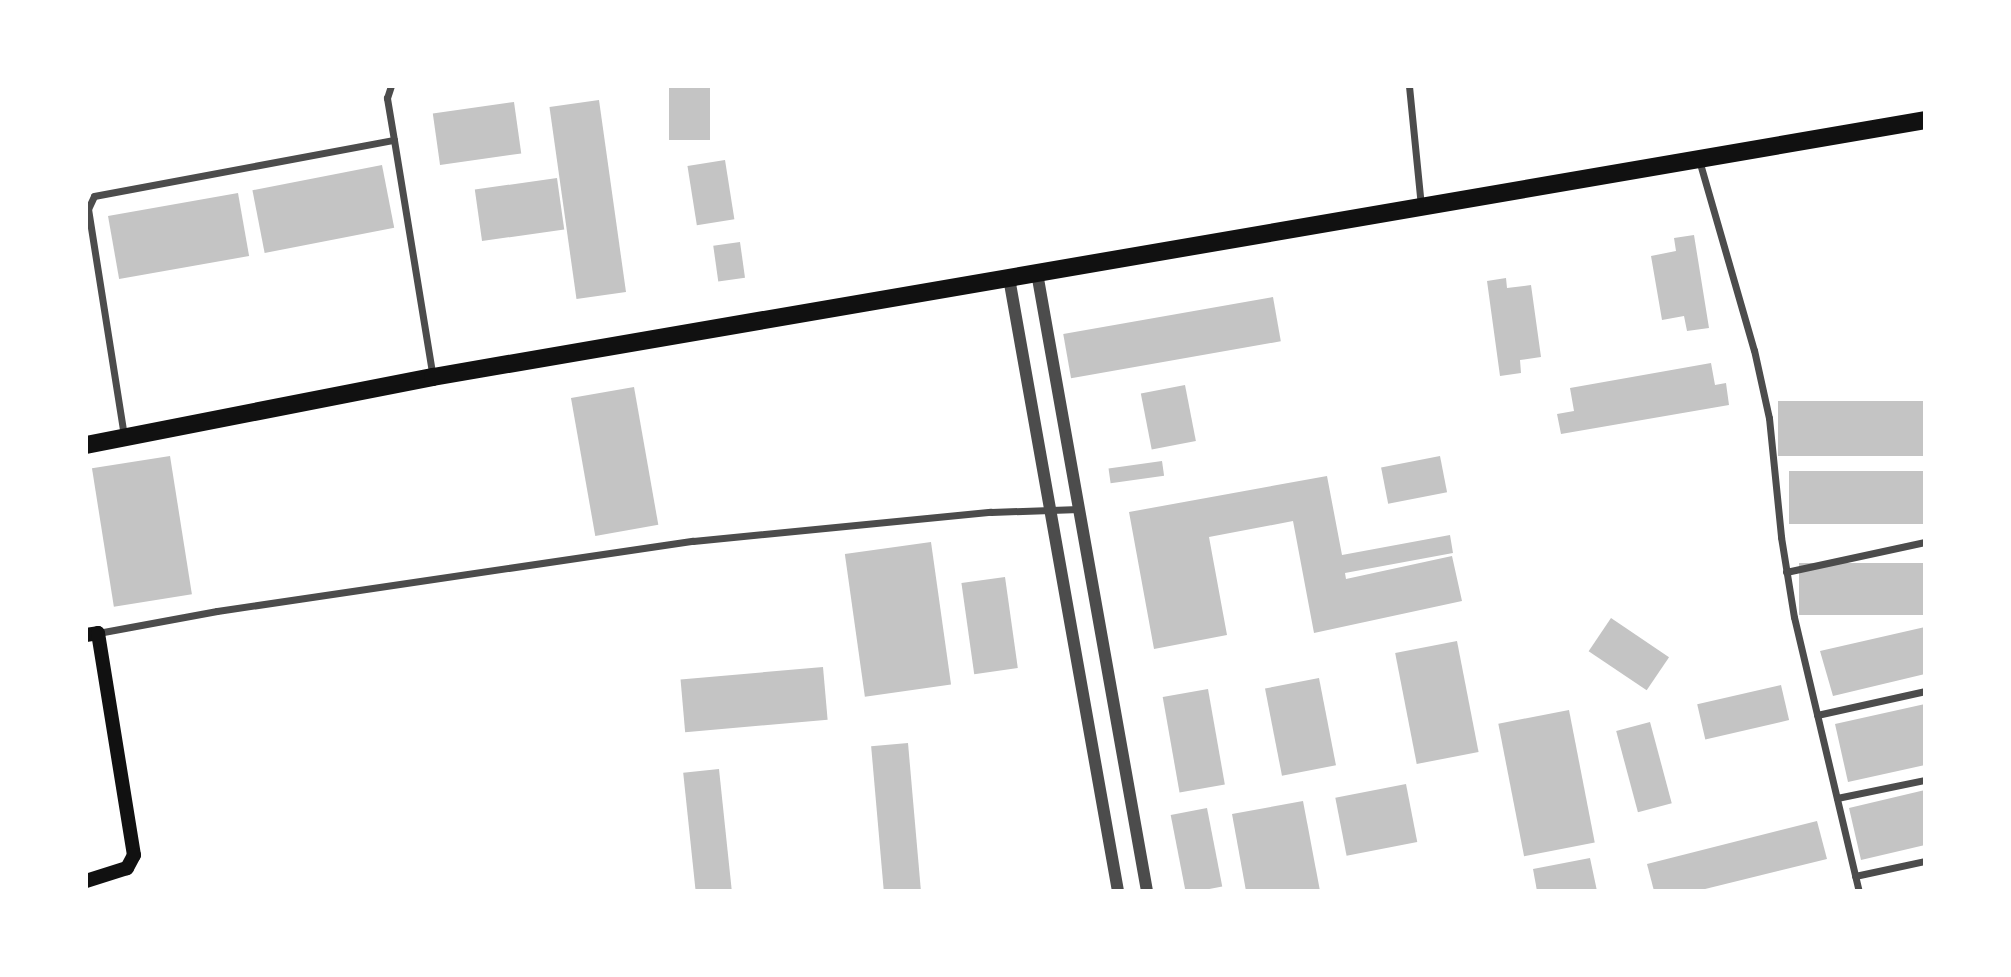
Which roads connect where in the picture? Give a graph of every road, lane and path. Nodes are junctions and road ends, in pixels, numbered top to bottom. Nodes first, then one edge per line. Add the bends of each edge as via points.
1 (391, 86) edge
2 (1409, 86) edge
3 (1925, 120) edge
4 (394, 140) junction
5 (1699, 160) junction
6 (1421, 207) junction
7 (1037, 273) junction
8 (1009, 278) junction
9 (433, 377) junction
10 (125, 437) junction
11 (86, 445) edge
12 (1080, 509) junction
13 (1051, 510) junction
14 (1925, 542) edge
15 (1786, 572) junction
16 (92, 634) edge
17 (1925, 691) edge
18 (1817, 715) junction
19 (1925, 780) edge
20 (1837, 799) junction
21 (1925, 860) edge
22 (1855, 876) junction
23 (86, 881) edge
24 (1118, 891) edge
25 (1147, 891) edge
26 (1859, 891) edge

1 - 4 street via 387,98
2 - 6 street
3 - 5 main road
4 - 9 street
4 - 10 street via 93,196 88,209
5 - 6 main road
5 - 15 street via 1769,418
6 - 7 main road
7 - 8 main road
7 - 12 street
8 - 9 main road
8 - 13 street
9 - 10 main road
10 - 11 main road
12 - 13 street
12 - 25 street
13 - 16 street via 693,541 217,611
13 - 24 street
14 - 15 street
15 - 18 street
16 - 23 main road via 134,855 127,868
17 - 18 street
18 - 20 street
19 - 20 street
20 - 22 street
21 - 22 street
22 - 26 street

